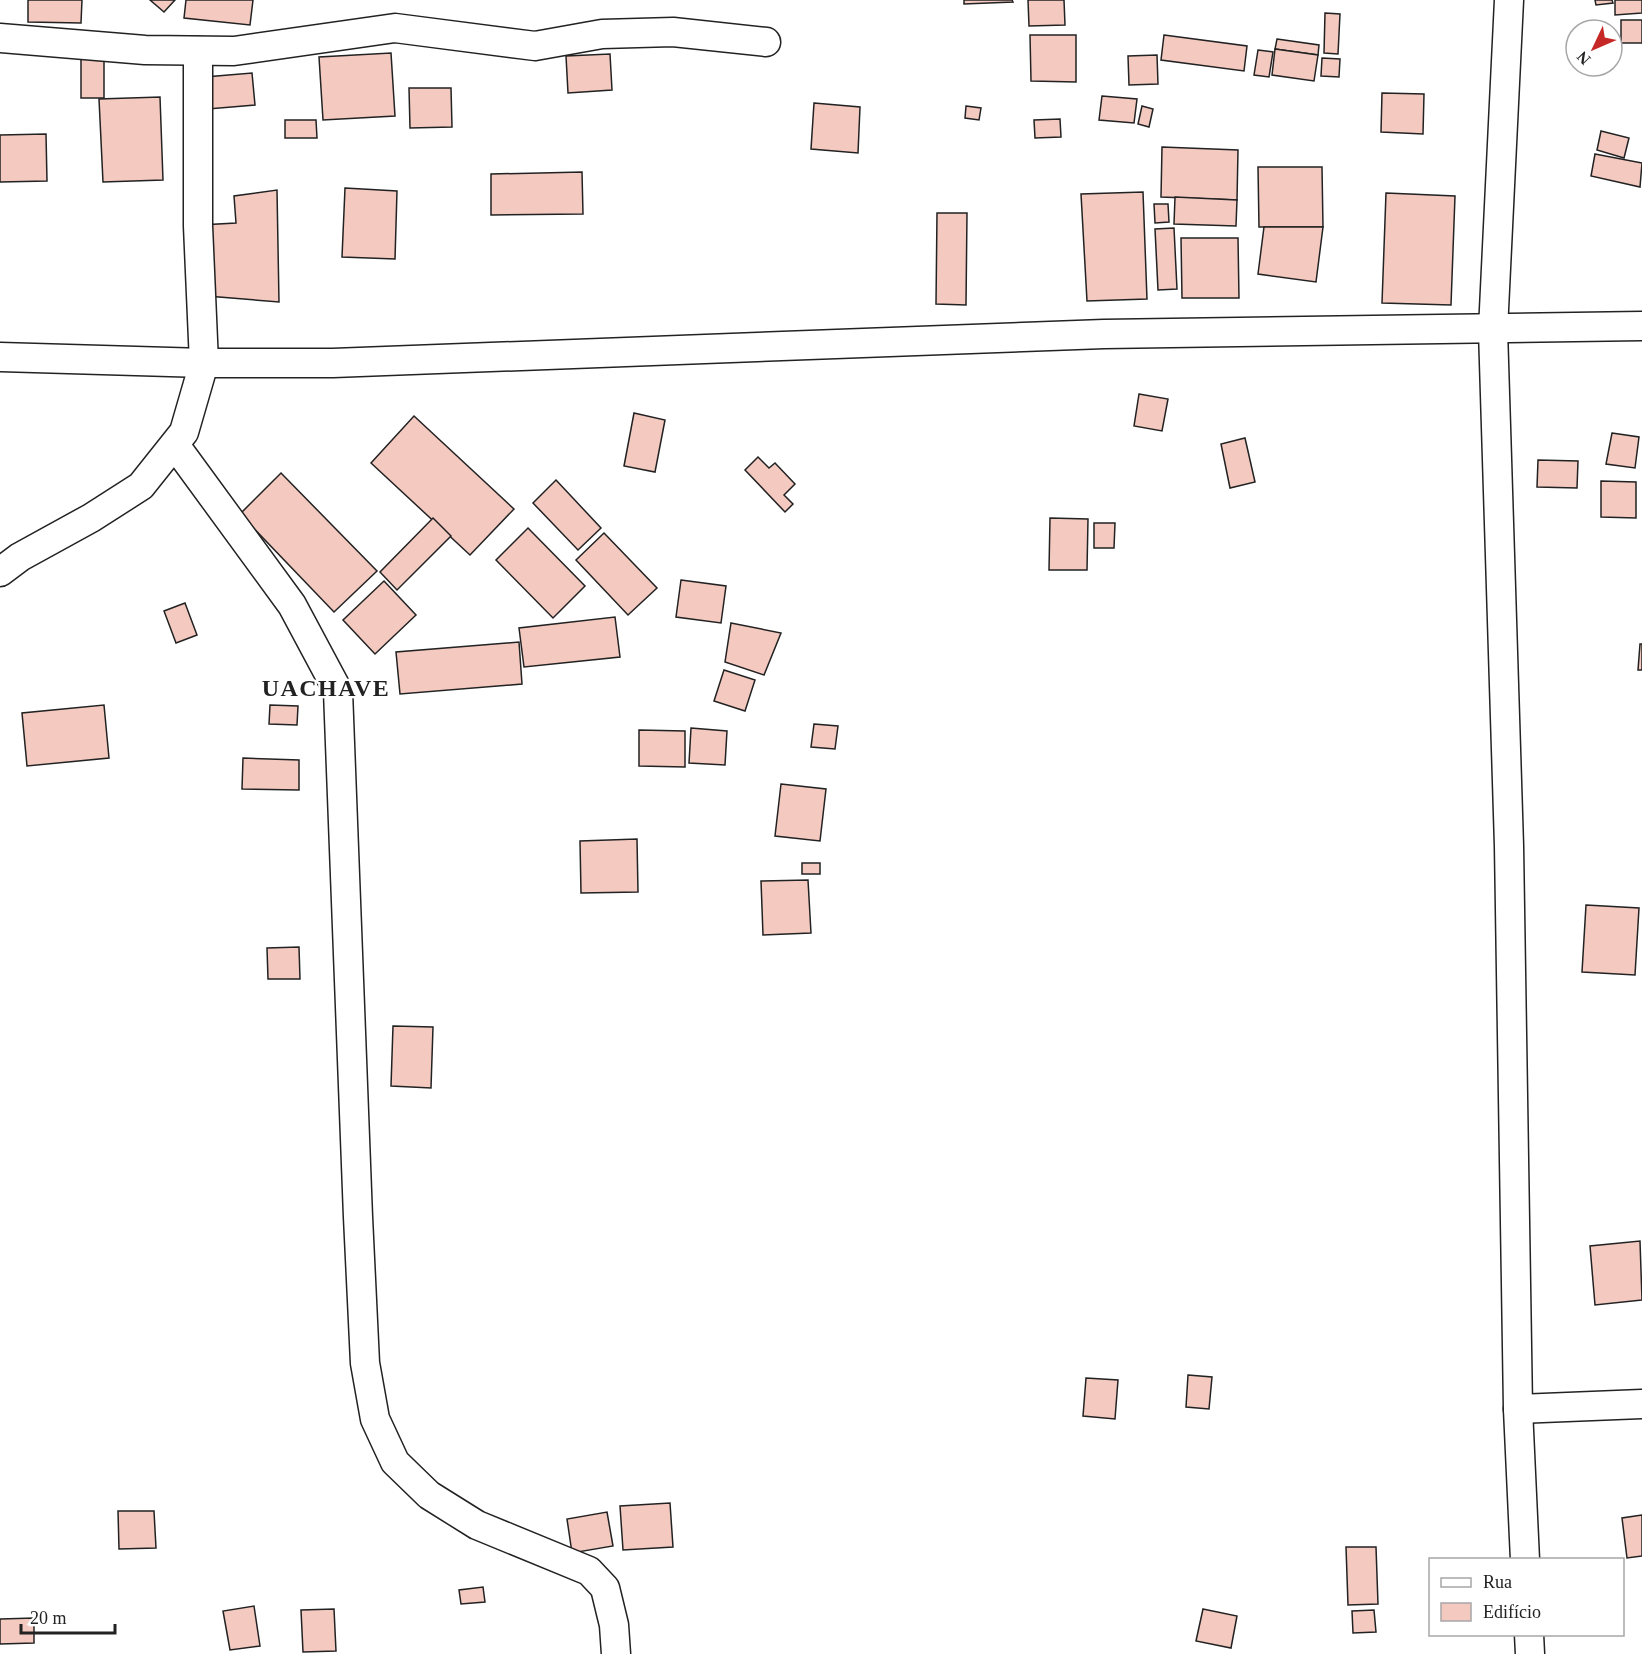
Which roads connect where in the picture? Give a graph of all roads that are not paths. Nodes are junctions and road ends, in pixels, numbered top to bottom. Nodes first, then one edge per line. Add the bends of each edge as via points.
1 (1509, 0) edge
2 (0, 38) edge
3 (766, 42) dead end
4 (198, 51) junction
5 (1642, 326) edge
6 (1493, 330) junction
7 (0, 357) edge
8 (204, 363) junction
9 (175, 445) junction
10 (0, 572) edge
11 (1642, 1404) edge
12 (1518, 1410) junction
13 (1525, 1558) edge
14 (1529, 1636) edge
15 (616, 1654) edge
16 (1530, 1654) edge

1 - 6 street
2 - 4 street
3 - 4 street via 673,32 602,34 535,46 395,28 234,51
4 - 8 street via 198,226
5 - 6 street
6 - 8 street via 1104,334 570,356
6 - 12 street via 1509,846
7 - 8 street
8 - 9 street via 184,432
9 - 10 street via 141,486
9 - 15 street via 292,605 338,691 365,1363 375,1419 395,1462 429,1495 477,1525 589,1571 605,1588
11 - 12 street
12 - 13 street
14 - 16 street

